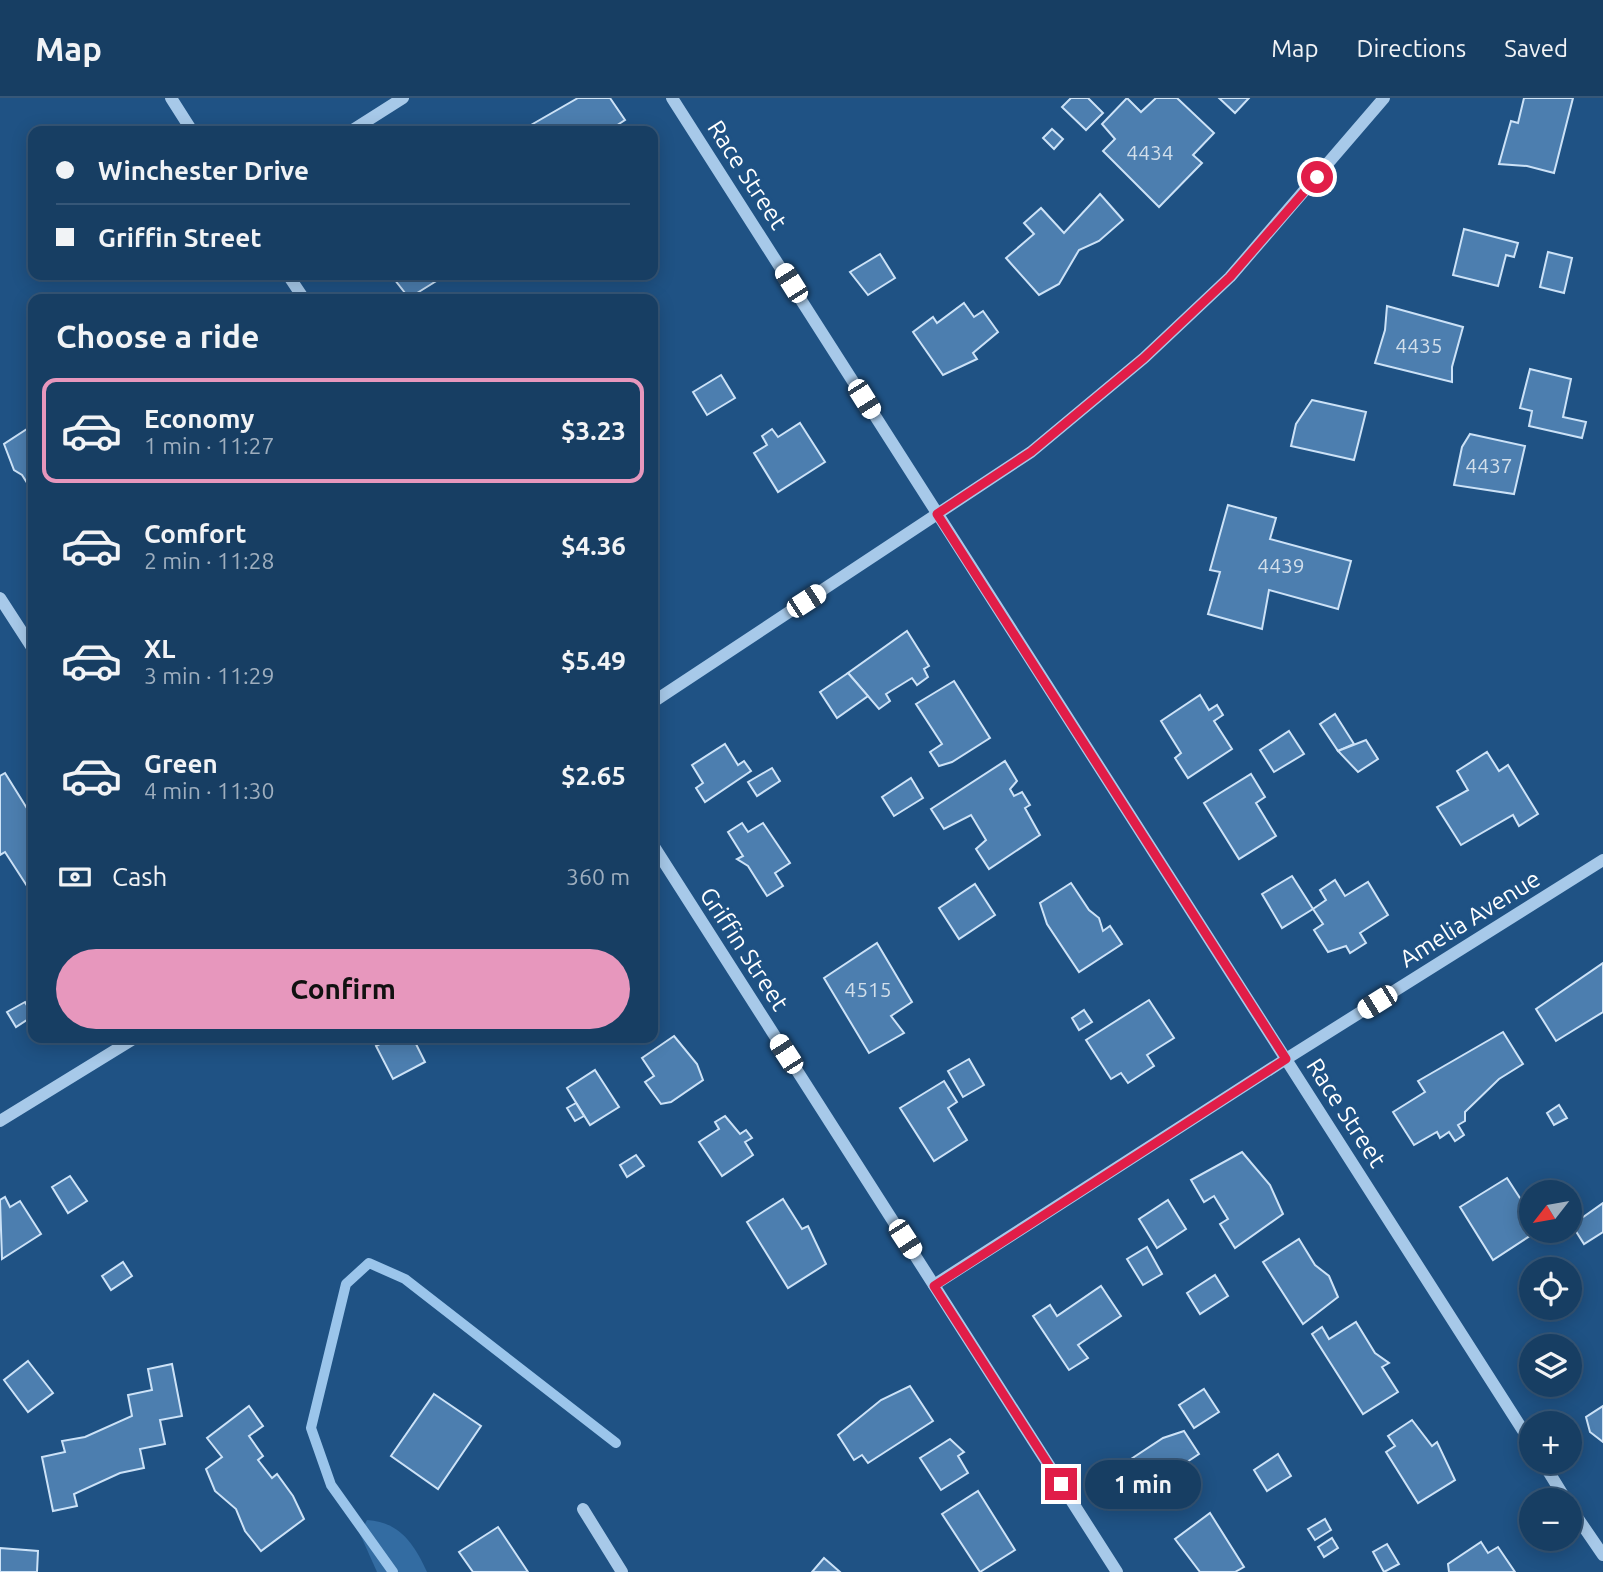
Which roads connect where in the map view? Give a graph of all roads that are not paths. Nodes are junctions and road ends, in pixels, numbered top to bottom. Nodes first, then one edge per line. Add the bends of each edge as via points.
1 (171, 98) edge
2 (403, 98) edge
3 (672, 98) edge
4 (1384, 98) edge
5 (189, 126) edge
6 (359, 126) edge
7 (937, 514) junction
8 (0, 598) edge
9 (28, 641) edge
10 (658, 699) edge
11 (658, 853) edge
12 (1603, 860) edge
13 (127, 1043) edge
14 (1286, 1059) junction
15 (0, 1121) edge
16 (934, 1286) junction
17 (1519, 1424) edge
18 (583, 1509) dead end
19 (1582, 1524) edge
20 (1603, 1555) edge
21 (622, 1572) edge
22 (1117, 1572) edge

1 - 5 street
2 - 6 street
3 - 7 street, Race Street
4 - 7 street via 1230,277 1153,349 1031,452
7 - 10 street
7 - 14 street, Race Street
8 - 9 street
11 - 16 street, Griffin Street
12 - 14 street, Amelia Avenue
13 - 15 street
14 - 16 street, Amelia Avenue
14 - 17 street, Race Street
16 - 22 street, Griffin Street
18 - 21 street
19 - 20 street

